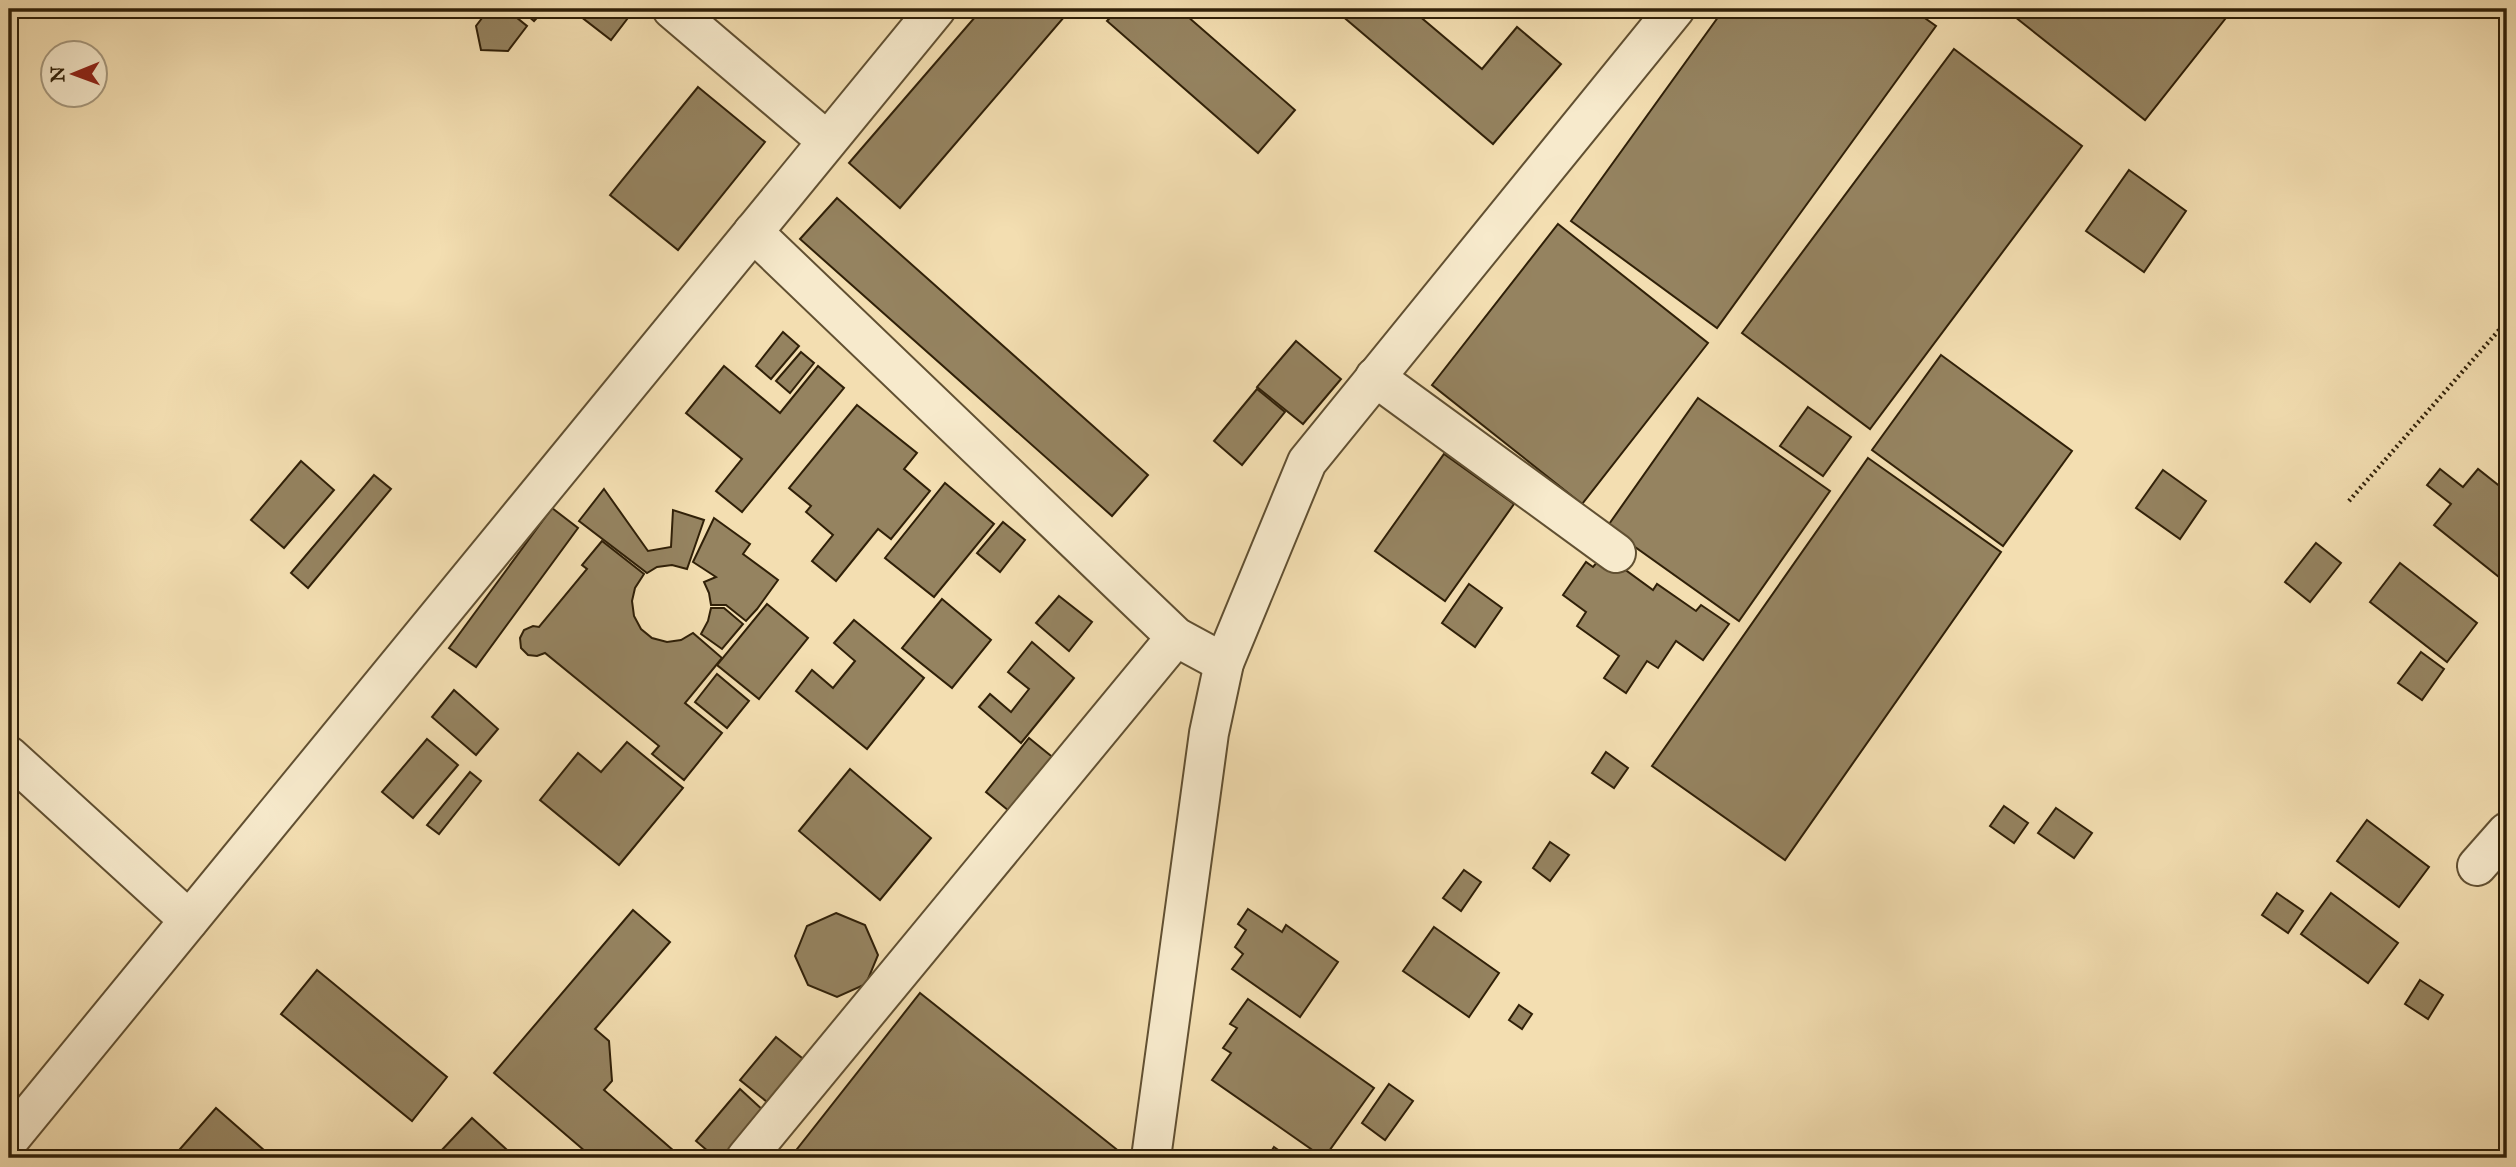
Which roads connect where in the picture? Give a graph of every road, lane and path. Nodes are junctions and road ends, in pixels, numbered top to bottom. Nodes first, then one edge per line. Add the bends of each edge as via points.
1 (672, 9) edge
2 (936, 9) edge
3 (1675, 9) edge
4 (827, 141) junction
5 (753, 232) junction
6 (2507, 321) edge
7 (1375, 377) junction
8 (2349, 501) dead end
9 (1616, 552) dead end
10 (1176, 637) junction
11 (1224, 663) junction
12 (9, 756) edge
13 (2507, 832) edge
14 (2477, 866) dead end
15 (189, 920) junction
16 (9, 1140) edge
17 (746, 1158) edge
18 (1151, 1158) edge

1 - 4 street
2 - 4 street
3 - 7 street
4 - 5 street
5 - 10 street
5 - 15 street
6 - 8 path
7 - 9 street
7 - 11 street via 1307,461
10 - 11 street
10 - 17 street
11 - 18 street via 1209,733
12 - 15 street
13 - 14 street
15 - 16 street

